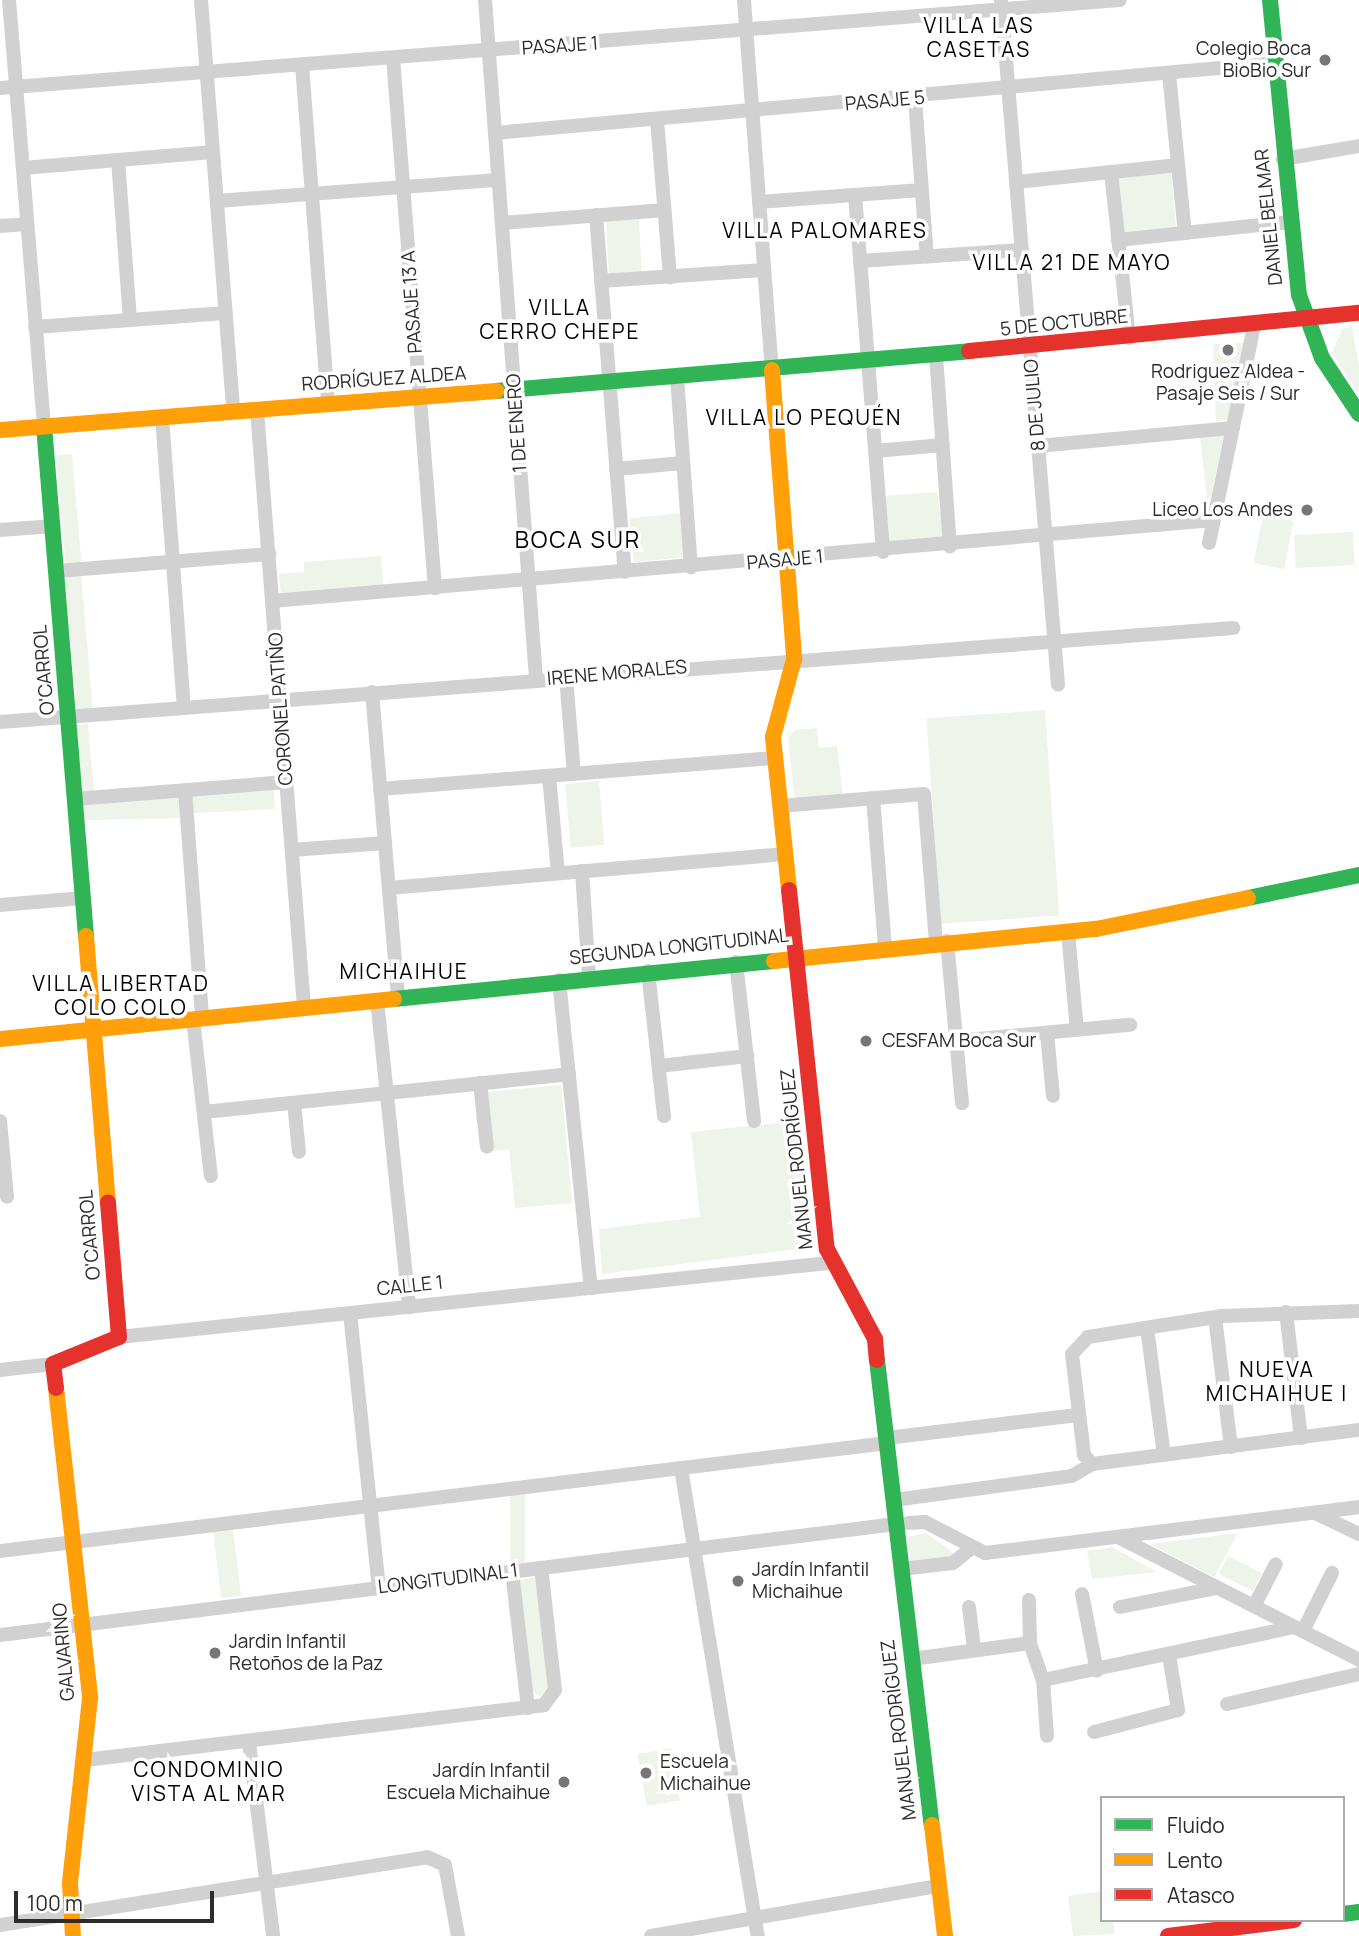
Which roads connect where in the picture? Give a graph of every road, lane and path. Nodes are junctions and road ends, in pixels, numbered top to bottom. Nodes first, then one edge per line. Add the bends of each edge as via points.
1 (9, 0) edge
2 (201, 0) edge
3 (485, 0) edge
4 (744, 0) edge
5 (1120, 0) edge
6 (1270, 0) edge
7 (1002, 6) edge
8 (746, 32) junction
9 (6, 40) edge
10 (489, 51) junction
11 (393, 58) junction
12 (1275, 62) junction
13 (302, 65) junction
14 (207, 72) junction
15 (1169, 74) junction
16 (16, 87) junction
17 (0, 88) edge
18 (1009, 91) junction
19 (915, 99) junction
20 (752, 112) junction
21 (657, 120) junction
22 (495, 133) junction
23 (1359, 146) edge
24 (213, 152) junction
25 (1283, 159) junction
26 (118, 160) junction
27 (1178, 165) junction
28 (23, 168) junction
29 (1111, 172) junction
30 (498, 180) junction
31 (1016, 182) junction
32 (403, 187) junction
33 (922, 190) junction
34 (312, 194) junction
35 (855, 195) junction
36 (217, 201) junction
37 (759, 202) junction
38 (664, 210) junction
39 (596, 215) junction
40 (1290, 222) junction
41 (502, 223) junction
42 (27, 224) junction
43 (0, 226) edge
44 (1185, 233) junction
45 (1118, 240) junction
46 (1022, 250) junction
47 (927, 257) junction
48 (860, 261) junction
49 (764, 270) junction
50 (670, 277) junction
51 (601, 282) junction
52 (225, 313) junction
53 (1353, 313) edge
54 (1307, 319) junction
55 (130, 320) junction
56 (1254, 325) junction
57 (35, 327) junction
58 (1129, 338) junction
59 (1030, 348) junction
60 (936, 356) junction
61 (1322, 358) junction
62 (868, 362) junction
63 (772, 370) junction
64 (677, 377) junction
65 (609, 383) junction
66 (514, 390) junction
67 (420, 397) junction
68 (328, 404) junction
69 (257, 410) junction
70 (233, 411) junction
71 (1359, 414) edge
72 (162, 417) junction
73 (44, 426) junction
74 (1233, 428) junction
75 (0, 430) edge
76 (943, 445) junction
77 (1038, 446) junction
78 (875, 451) junction
79 (683, 463) junction
80 (617, 469) junction
81 (1214, 520) junction
82 (54, 526) junction
83 (0, 530) edge
84 (1046, 538) junction
85 (1209, 543) dead end
86 (950, 546) junction
87 (883, 552) junction
88 (269, 554) junction
89 (786, 559) junction
90 (173, 562) junction
91 (691, 567) junction
92 (58, 571) junction
93 (625, 572) junction
94 (528, 580) junction
95 (435, 588) junction
96 (272, 601) junction
97 (1233, 628) dead end
98 (1054, 642) junction
99 (794, 659) junction
100 (566, 677) junction
101 (536, 679) junction
102 (1058, 685) dead end
103 (372, 692) junction
104 (280, 699) junction
105 (184, 707) junction
106 (69, 716) junction
107 (0, 722) edge
108 (775, 758) junction
109 (574, 774) junction
110 (549, 776) junction
111 (286, 782) junction
112 (380, 789) junction
113 (185, 790) junction
114 (873, 798) junction
115 (75, 799) junction
116 (780, 806) junction
117 (385, 843) junction
118 (292, 850) junction
119 (785, 854) junction
120 (582, 871) junction
121 (558, 873) junction
122 (1359, 875) edge
123 (388, 888) junction
124 (83, 898) junction
125 (0, 905) edge
126 (1068, 932) junction
127 (941, 942) junction
128 (885, 947) junction
129 (796, 956) junction
130 (736, 962) junction
131 (648, 971) junction
132 (589, 977) junction
133 (559, 981) junction
134 (398, 998) junction
135 (377, 1000) junction
136 (304, 1007) junction
137 (198, 1018) junction
138 (1130, 1025) dead end
139 (93, 1030) junction
140 (1077, 1030) junction
141 (1047, 1033) junction
142 (0, 1039) edge
143 (956, 1041) junction
144 (747, 1056) junction
145 (659, 1066) junction
146 (569, 1074) junction
147 (480, 1083) junction
148 (387, 1093) junction
149 (1053, 1096) dead end
150 (294, 1103) junction
151 (962, 1103) dead end
152 (204, 1112) junction
153 (664, 1116) dead end
154 (754, 1121) dead end
155 (0, 1129) edge
156 (487, 1147) dead end
157 (299, 1152) dead end
158 (211, 1176) dead end
159 (8, 1197) dead end
160 (829, 1263) junction
161 (591, 1288) junction
162 (409, 1307) junction
163 (1358, 1311) edge
164 (1286, 1312) junction
165 (350, 1313) junction
166 (1215, 1317) junction
167 (1359, 1326) edge
168 (1147, 1328) junction
169 (119, 1337) junction
170 (53, 1364) junction
171 (0, 1370) edge
172 (1078, 1415) junction
173 (1359, 1430) edge
174 (1301, 1438) junction
175 (887, 1440) junction
176 (1231, 1447) junction
177 (1164, 1455) junction
178 (1092, 1464) junction
179 (681, 1468) junction
180 (894, 1500) junction
181 (371, 1506) junction
182 (1359, 1507) edge
183 (1314, 1512) junction
184 (902, 1524) junction
185 (1359, 1534) edge
186 (1116, 1536) junction
187 (73, 1542) junction
188 (690, 1549) junction
189 (970, 1549) junction
190 (0, 1551) edge
191 (1276, 1564) dead end
192 (541, 1568) junction
193 (901, 1569) junction
194 (512, 1572) junction
195 (1332, 1573) dead end
196 (379, 1588) junction
197 (1217, 1588) junction
198 (1082, 1594) dead end
199 (1029, 1600) dead end
200 (1254, 1606) junction
201 (969, 1607) dead end
202 (1119, 1607) dead end
203 (83, 1625) junction
204 (1299, 1629) junction
205 (0, 1635) edge
206 (1030, 1643) junction
207 (974, 1649) junction
208 (1169, 1655) junction
209 (912, 1659) junction
210 (1359, 1660) edge
211 (1097, 1671) junction
212 (1359, 1674) edge
213 (1043, 1680) junction
214 (1227, 1704) dead end
215 (528, 1708) junction
216 (1094, 1732) dead end
217 (1047, 1736) dead end
218 (249, 1742) junction
219 (85, 1760) junction
220 (266, 1882) junction
221 (937, 1886) junction
222 (71, 1915) junction
223 (754, 1918) junction
224 (1278, 1922) edge
225 (0, 1925) edge
226 (73, 1936) edge
227 (273, 1936) edge
228 (458, 1936) edge
229 (651, 1936) edge
230 (758, 1936) edge
231 (945, 1936) edge
232 (1168, 1936) edge

1 - 9 street, O'CARROL
2 - 14 street
3 - 10 street, 1 DE ENERO
4 - 8 street
5 - 7 street, PASAJE 1
6 - 12 street, DANIEL BELMAR
7 - 8 street, PASAJE 1
7 - 18 street, 8 DE JULIO
8 - 10 street, PASAJE 1
8 - 20 street
9 - 16 street, O'CARROL
10 - 11 street, PASAJE 1
10 - 22 street, 1 DE ENERO
11 - 13 street, PASAJE 1
11 - 32 street, PASAJE 13 A
12 - 15 street, PASAJE 5
12 - 25 street, DANIEL BELMAR
13 - 14 street, PASAJE 1
13 - 34 street
14 - 16 street, PASAJE 1
14 - 24 street
15 - 18 street, PASAJE 5
15 - 27 street
16 - 17 street, PASAJE 1
16 - 28 street, O'CARROL
18 - 19 street, PASAJE 5
18 - 31 street, 8 DE JULIO
19 - 20 street, PASAJE 5
19 - 33 street
20 - 21 street, PASAJE 5
20 - 37 street
21 - 22 street, PASAJE 5
21 - 38 street
22 - 30 street, 1 DE ENERO
23 - 25 street
24 - 26 street
24 - 36 street
25 - 40 street, DANIEL BELMAR
26 - 28 street
26 - 55 street
27 - 29 street
27 - 44 street
28 - 42 street, O'CARROL
29 - 31 street
29 - 45 street
30 - 32 street
30 - 41 street, 1 DE ENERO
31 - 46 street, 8 DE JULIO
32 - 34 street
32 - 67 street, PASAJE 13 A
33 - 35 street
33 - 47 street
34 - 36 street
34 - 68 street
35 - 37 street
35 - 48 street
36 - 52 street
37 - 49 street
38 - 39 street
38 - 50 street
39 - 41 street
39 - 51 street
40 - 44 street
40 - 54 street, DANIEL BELMAR
41 - 66 street, 1 DE ENERO
42 - 43 street
42 - 57 street, O'CARROL
44 - 45 street
45 - 58 street
46 - 47 street
46 - 59 street, 8 DE JULIO
47 - 48 street
48 - 62 street
49 - 50 street
49 - 63 street
50 - 51 street
51 - 65 street
52 - 55 street
52 - 70 street
53 - 54 street, 5 DE OCTUBRE
53 - 61 street via 1329,333
54 - 56 street, 5 DE OCTUBRE
54 - 61 street, DANIEL BELMAR
55 - 57 street
56 - 58 street, 5 DE OCTUBRE
56 - 74 street
57 - 73 street, O'CARROL
58 - 59 street, 5 DE OCTUBRE
59 - 60 street, 5 DE OCTUBRE
59 - 77 street, 8 DE JULIO
60 - 62 street, 5 DE OCTUBRE
60 - 76 street
61 - 71 street, DANIEL BELMAR
62 - 63 street, 5 DE OCTUBRE
62 - 78 street
63 - 64 street, RODRÍGUEZ ALDEA
63 - 89 street
64 - 65 street, RODRÍGUEZ ALDEA
64 - 79 street
65 - 66 street, RODRÍGUEZ ALDEA
65 - 80 street
66 - 67 street, RODRÍGUEZ ALDEA
66 - 94 street, 1 DE ENERO
67 - 68 street, RODRÍGUEZ ALDEA
67 - 95 street, PASAJE 13 A
68 - 69 street, RODRÍGUEZ ALDEA
69 - 70 street, RODRÍGUEZ ALDEA
69 - 88 street, CORONEL PATIÑO
70 - 72 street, RODRÍGUEZ ALDEA
72 - 73 street, RODRÍGUEZ ALDEA
72 - 90 street
73 - 75 street, RODRÍGUEZ ALDEA
73 - 82 street, O'CARROL
74 - 77 street
74 - 81 street
76 - 78 street
76 - 86 street
77 - 84 street, 8 DE JULIO
78 - 87 street
79 - 80 street
79 - 91 street
80 - 93 street
81 - 84 street, PASAJE 1
81 - 85 street
82 - 83 street
82 - 92 street, O'CARROL
84 - 86 street, PASAJE 1
84 - 98 street, 8 DE JULIO
86 - 87 street, PASAJE 1
87 - 89 street, PASAJE 1
88 - 90 street
88 - 96 street, CORONEL PATIÑO
89 - 91 street, PASAJE 1
89 - 99 street
90 - 92 street
90 - 105 street
91 - 93 street, PASAJE 1
92 - 106 street, O'CARROL
93 - 94 street, PASAJE 1
94 - 95 street, PASAJE 1
94 - 101 street, 1 DE ENERO
95 - 96 street, PASAJE 1
96 - 104 street, CORONEL PATIÑO
97 - 98 street, IRENE MORALES
98 - 99 street, IRENE MORALES
98 - 102 street, 8 DE JULIO
99 - 100 street, IRENE MORALES
99 - 108 street, MANUEL RODRÍGUEZ via 773,728
100 - 101 street, IRENE MORALES
100 - 109 street
101 - 103 street, IRENE MORALES
103 - 104 street, IRENE MORALES
103 - 112 street
104 - 105 street, IRENE MORALES
104 - 111 street, CORONEL PATIÑO
105 - 106 street, IRENE MORALES
106 - 107 street, IRENE MORALES
106 - 115 street, O'CARROL
108 - 109 street
108 - 116 street, MANUEL RODRÍGUEZ
109 - 110 street
110 - 112 street
110 - 121 street
111 - 113 street
111 - 118 street, CORONEL PATIÑO
112 - 117 street
113 - 115 street
113 - 137 street
114 - 116 street
114 - 127 street via 924,793
114 - 128 street
115 - 124 street, O'CARROL
116 - 119 street, MANUEL RODRÍGUEZ
117 - 118 street
117 - 123 street
118 - 136 street, CORONEL PATIÑO
119 - 120 street
119 - 129 street, MANUEL RODRÍGUEZ
120 - 121 street
120 - 132 street
121 - 123 street
122 - 126 street, SEGUNDA LONGITUDINAL
123 - 134 street
124 - 125 street
124 - 139 street, O'CARROL
126 - 127 street, SEGUNDA LONGITUDINAL
126 - 140 street
127 - 128 street, SEGUNDA LONGITUDINAL
127 - 143 street
128 - 129 street, SEGUNDA LONGITUDINAL
129 - 130 street, SEGUNDA LONGITUDINAL
129 - 160 street, MANUEL RODRÍGUEZ
130 - 131 street, SEGUNDA LONGITUDINAL
130 - 144 street
131 - 132 street, SEGUNDA LONGITUDINAL
131 - 145 street
132 - 133 street, SEGUNDA LONGITUDINAL
133 - 134 street, SEGUNDA LONGITUDINAL
133 - 146 street
134 - 135 street, SEGUNDA LONGITUDINAL
135 - 136 street, SEGUNDA LONGITUDINAL
135 - 148 street
136 - 137 street, SEGUNDA LONGITUDINAL
137 - 139 street, SEGUNDA LONGITUDINAL
137 - 152 street
138 - 140 street
139 - 142 street, SEGUNDA LONGITUDINAL
139 - 169 street, O'CARROL
140 - 141 street
141 - 143 street
141 - 149 street
143 - 151 street
144 - 145 street
144 - 154 street
145 - 153 street
146 - 147 street
146 - 161 street
147 - 148 street
147 - 156 street
148 - 150 street
148 - 162 street
150 - 152 street
150 - 157 street
152 - 158 street
155 - 159 street
160 - 161 street, CALLE 1
160 - 175 street, MANUEL RODRÍGUEZ via 875,1339
161 - 162 street, CALLE 1
162 - 165 street, CALLE 1
163 - 164 street
163 - 167 street
164 - 166 street
164 - 174 street
165 - 169 street, CALLE 1
165 - 181 street
166 - 168 street
166 - 176 street
168 - 172 street via 1075,1345
168 - 177 street
169 - 170 street, CALLE 1
170 - 171 street, CALLE 1
170 - 187 street, GALVARINO
172 - 175 street
172 - 178 street
173 - 174 street
174 - 176 street
175 - 179 street
175 - 180 street, MANUEL RODRÍGUEZ
176 - 177 street
177 - 178 street
178 - 180 street via 1072,1476
179 - 181 street
179 - 188 street
180 - 184 street, MANUEL RODRÍGUEZ
181 - 187 street
181 - 196 street
182 - 183 street
183 - 185 street
183 - 186 street
184 - 188 street, LONGITUDINAL 1
184 - 189 street via 925,1522
184 - 193 street, MANUEL RODRÍGUEZ
186 - 189 street via 985,1553
186 - 197 street
187 - 190 street
187 - 203 street, GALVARINO
188 - 192 street, LONGITUDINAL 1
188 - 223 street
189 - 193 street via 953,1563
191 - 200 street
192 - 194 street, LONGITUDINAL 1
192 - 215 street via 555,1690 548,1703
193 - 209 street, MANUEL RODRÍGUEZ
194 - 196 street, LONGITUDINAL 1
194 - 215 street
195 - 204 street
196 - 203 street, LONGITUDINAL 1
197 - 200 street
197 - 202 street
198 - 211 street
199 - 206 street
200 - 204 street
201 - 207 street
203 - 205 street, LONGITUDINAL 1
203 - 219 street, GALVARINO via 90,1698
204 - 208 street
204 - 210 street
206 - 207 street
206 - 213 street
207 - 209 street
208 - 211 street
208 - 216 street via 1178,1710
209 - 221 street, MANUEL RODRÍGUEZ
211 - 213 street
212 - 214 street
213 - 217 street
215 - 218 street
218 - 219 street
218 - 220 street
219 - 222 street, GALVARINO
220 - 222 street
220 - 227 street
220 - 228 street via 442,1860
221 - 223 street
221 - 231 street, MANUEL RODRÍGUEZ
222 - 225 street
222 - 226 street, GALVARINO
223 - 229 street
223 - 230 street
224 - 232 street

